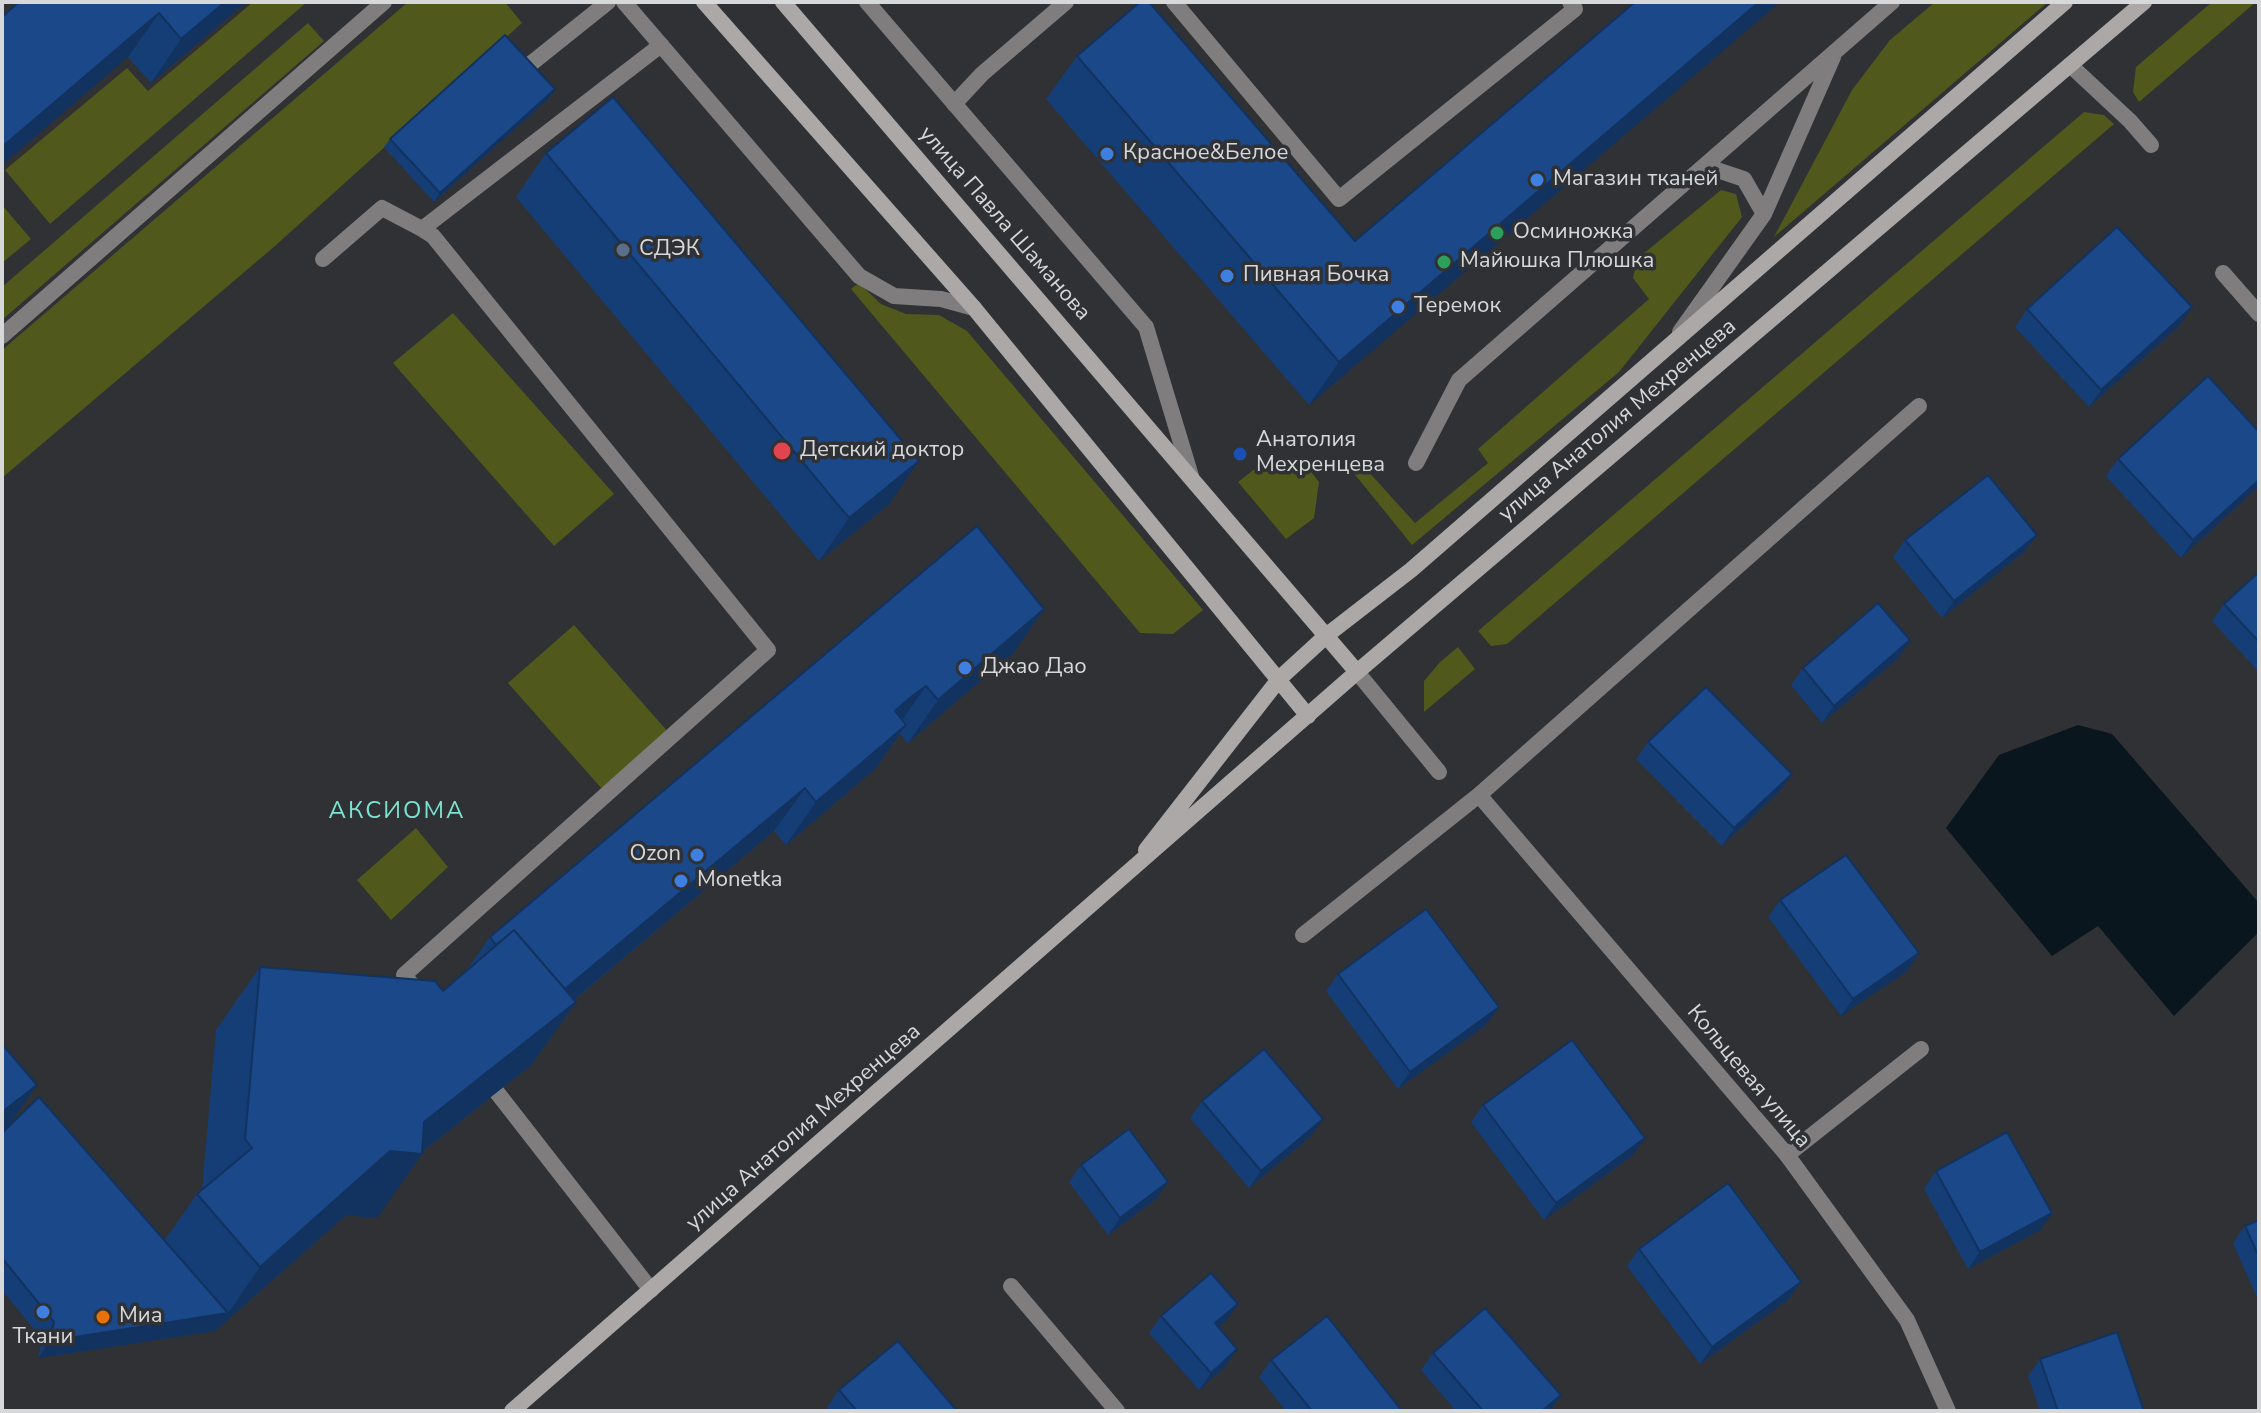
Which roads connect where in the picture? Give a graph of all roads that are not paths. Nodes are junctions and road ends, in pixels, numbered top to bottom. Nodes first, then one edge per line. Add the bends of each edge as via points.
1 (384, 2) edge
2 (608, 2) edge
3 (624, 2) edge
4 (704, 2) edge
5 (783, 2) edge
6 (867, 2) edge
7 (1066, 2) edge
8 (1174, 2) edge
9 (1570, 2) edge
10 (1892, 2) edge
11 (2065, 2) edge
12 (2144, 2) edge
13 (661, 45) junction
14 (1835, 52) junction
15 (2070, 65) junction
16 (523, 70) edge
17 (954, 104) junction
18 (2151, 145) dead end
19 (1705, 166) junction
20 (1764, 214) junction
21 (422, 229) junction
22 (323, 259) dead end
23 (2223, 273) dead end
24 (974, 308) junction
25 (2259, 314) edge
26 (2, 336) edge
27 (1677, 336) junction
28 (1919, 406) dead end
29 (1416, 463) dead end
30 (1191, 476) junction
31 (1327, 635) junction
32 (1357, 672) junction
33 (1280, 678) junction
34 (1308, 716) junction
35 (1439, 772) dead end
36 (1479, 795) junction
37 (1125, 877) junction
38 (1303, 935) dead end
39 (427, 1003) edge
40 (1921, 1049) dead end
41 (476, 1065) edge
42 (1787, 1155) junction
43 (1011, 1286) dead end
44 (651, 1290) junction
45 (512, 1411) edge
46 (1117, 1411) edge
47 (1948, 1411) edge

1 - 26 street
2 - 16 street
3 - 13 street
4 - 24 street
5 - 30 street, улица Павла Шаманова
6 - 17 street, улица Павла Шаманова
7 - 17 street
8 - 9 street via 1339,199 1575,9
10 - 14 street, улица Анатолия Мехренцева
11 - 27 street, улица Анатолия Мехренцева
12 - 15 street, улица Анатолия Мехренцева
13 - 21 street
13 - 24 street via 859,276 894,296 941,299
14 - 19 street, улица Анатолия Мехренцева
14 - 20 street, улица Анатолия Мехренцева
15 - 18 street
15 - 32 street, улица Анатолия Мехренцева
17 - 30 street, улица Павла Шаманова via 1146,327
19 - 20 street via 1744,179
19 - 29 street, улица Анатолия Мехренцева via 1459,380
20 - 27 street, улица Анатолия Мехренцева
21 - 22 street via 382,208
21 - 39 street via 433,236 768,650 404,975
23 - 25 street
24 - 33 street
27 - 31 street, улица Анатолия Мехренцева via 1411,570
28 - 36 street
30 - 31 street, улица Павла Шаманова
31 - 32 street, улица Павла Шаманова
31 - 33 street, улица Анатолия Мехренцева
32 - 34 street, улица Анатолия Мехренцева
32 - 35 street
33 - 34 street
33 - 37 street, улица Анатолия Мехренцева
34 - 37 street, улица Анатолия Мехренцева
36 - 38 street
36 - 42 street, Кольцевая улица
37 - 44 street, улица Анатолия Мехренцева
40 - 42 street
41 - 44 street
42 - 47 street, Кольцевая улица via 1907,1320
43 - 46 street
44 - 45 street, улица Анатолия Мехренцева

